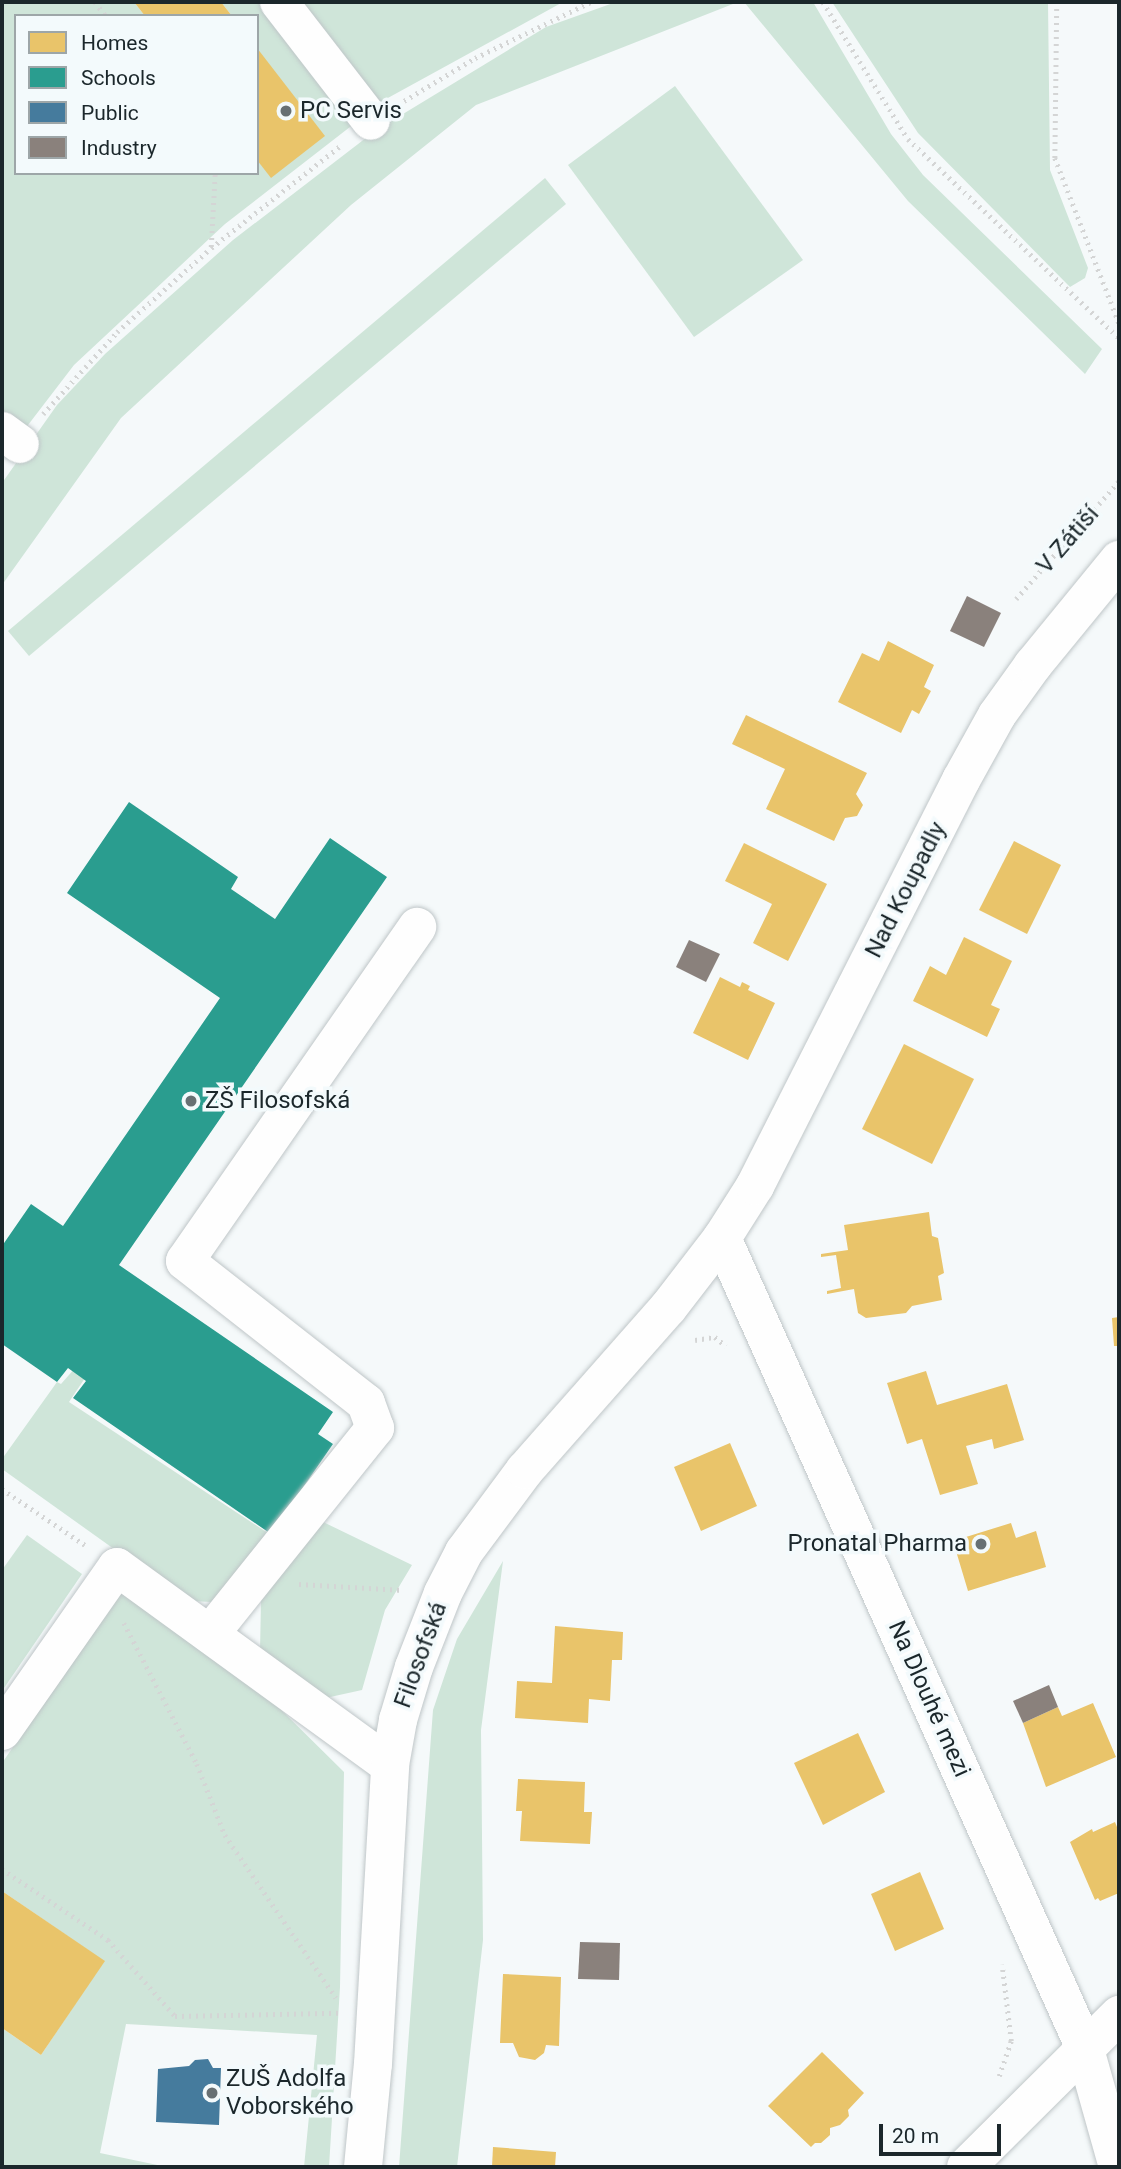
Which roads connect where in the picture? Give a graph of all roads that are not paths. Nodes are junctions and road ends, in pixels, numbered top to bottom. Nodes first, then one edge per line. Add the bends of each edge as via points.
1 (279, 2) edge
2 (371, 121) road end
3 (1119, 560) edge
4 (417, 926) dead end
5 (722, 1238) junction
6 (210, 1634) junction
7 (2, 1731) edge
8 (390, 1765) junction
9 (1119, 2014) edge
10 (1084, 2046) junction
11 (363, 2167) edge
12 (967, 2167) edge
13 (1118, 2167) edge

1 - 2 street
3 - 5 street, Nad Koupadly via 997,715 755,1186
4 - 6 street via 185,1261 366,1403 375,1428
5 - 8 street, Filosofská via 668,1308 525,1469 464,1552 414,1667
5 - 10 street, Na Dlouhé mezi
6 - 7 street via 111,1576
6 - 8 street
8 - 11 street, Filosofská
9 - 10 street
10 - 12 street
10 - 13 street, Na Dlouhé mezi

